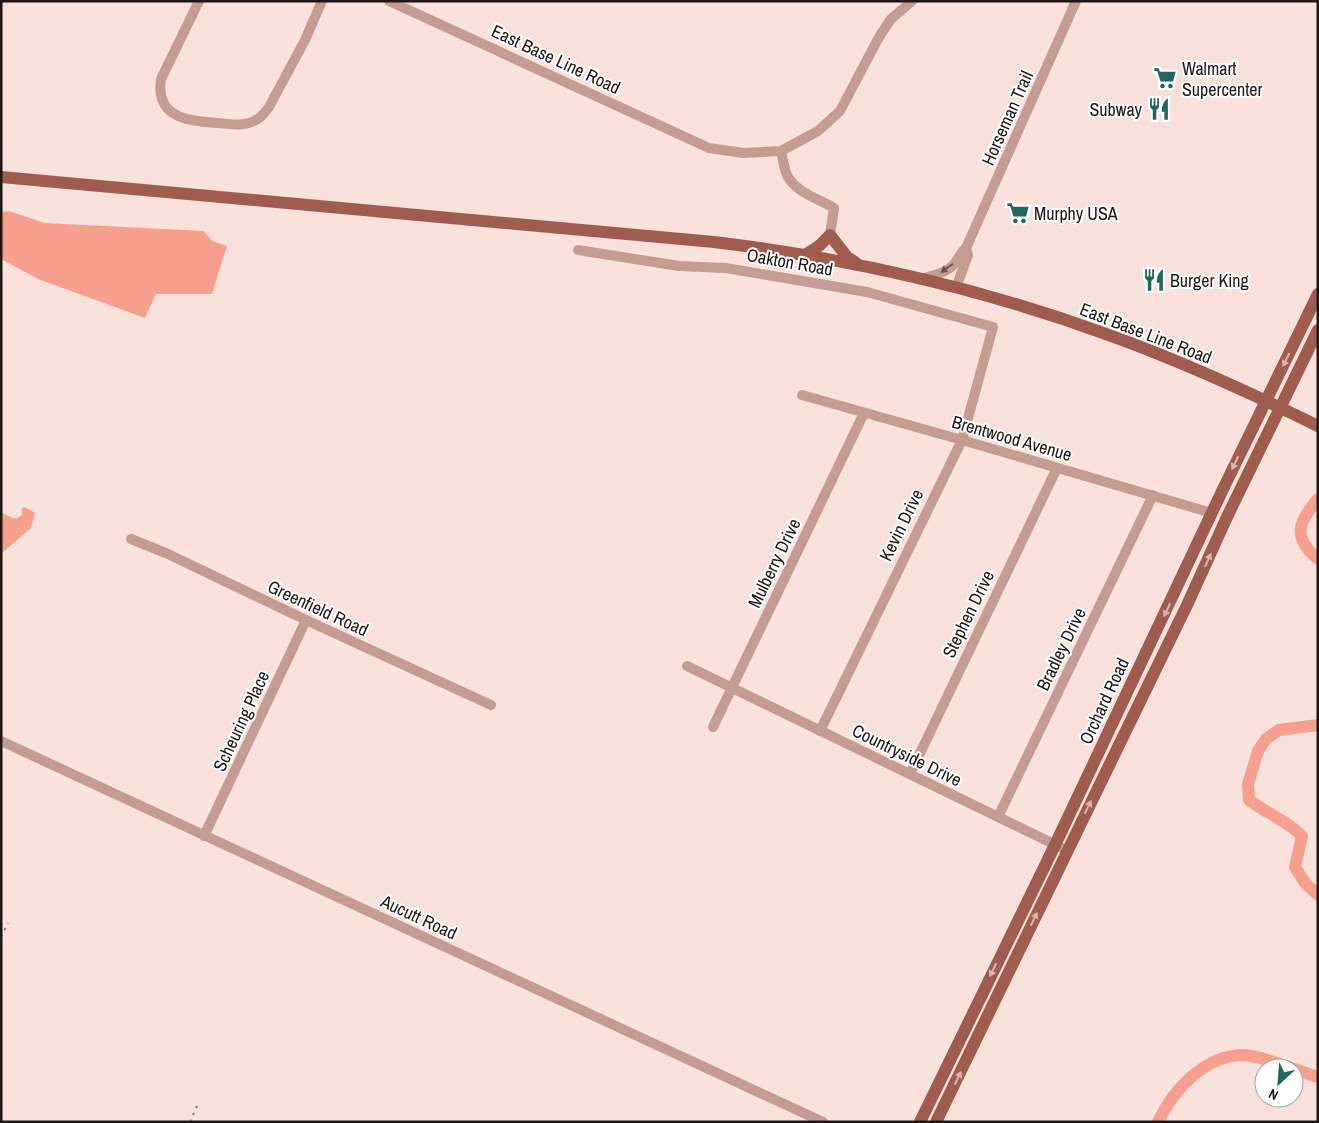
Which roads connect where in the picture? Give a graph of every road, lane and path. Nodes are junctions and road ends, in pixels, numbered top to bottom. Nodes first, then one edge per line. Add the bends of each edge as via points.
1 (199, 1) edge
2 (322, 1) edge
3 (389, 1) edge
4 (912, 1) edge
5 (1063, 1) edge
6 (1075, 4) edge
7 (781, 151) junction
8 (1, 177) edge
9 (830, 235) junction
10 (966, 248) junction
11 (578, 250) dead end
12 (805, 255) junction
13 (862, 266) junction
14 (922, 279) junction
15 (956, 288) junction
16 (1318, 294) edge
17 (993, 326) joint
18 (1318, 330) edge
19 (802, 395) dead end
20 (1266, 401) junction
21 (1281, 408) junction
22 (864, 413) junction
23 (1318, 426) edge
24 (962, 440) junction
25 (1057, 468) junction
26 (1154, 495) junction
27 (1212, 512) junction
28 (132, 539) dead end
29 (306, 620) junction
30 (687, 666) dead end
31 (732, 688) junction
32 (492, 705) dead end
33 (713, 727) dead end
34 (820, 731) junction
35 (1, 741) edge
36 (910, 774) junction
37 (998, 817) junction
38 (204, 836) junction
39 (1055, 845) junction
40 (1067, 851) junction
41 (823, 1122) edge
42 (920, 1122) edge
43 (936, 1122) edge

1 - 2 street via 161,79 162,98 168,108 184,119 243,125 264,115
3 - 7 street, East Base Line Road via 709,148 743,153
4 - 7 street via 887,25 840,111 818,131
5 - 6 street
6 - 10 street, Horseman Trail
7 - 9 street via 788,177 806,194 834,208
8 - 12 main road, East Base Line Road via 608,231
9 - 12 main road
9 - 13 main road via 847,258
10 -> 14 street, Horseman Trail via 947,270
10 - 15 street, Horseman Trail via 968,255
11 - 17 street, Oakton Road via 679,266 726,268 868,292
12 - 13 main road, East Base Line Road
13 - 14 main road, East Base Line Road
14 - 15 main road, East Base Line Road
15 - 20 main road, East Base Line Road via 1106,334
16 -> 20 main road, Orchard Road
17 - 24 street, Kevin Drive
18 - 21 main road, Orchard Road
19 - 22 street, Brentwood Avenue
20 - 21 main road, East Base Line Road
20 -> 27 main road, Orchard Road
21 - 23 main road, East Base Line Road
40 -> 21 main road, Orchard Road
22 - 24 street, Brentwood Avenue
22 - 31 street, Mulberry Drive
24 - 25 street, Brentwood Avenue
24 - 34 street, Kevin Drive
25 - 26 street, Brentwood Avenue
25 - 36 street, Stephen Drive
26 - 27 street, Brentwood Avenue
26 - 37 street, Bradley Drive
27 -> 39 main road, Orchard Road
28 - 29 street, Greenfield Road
29 - 32 street, Greenfield Road
29 - 38 street, Scheuring Place
30 - 31 street, Countryside Drive
31 - 33 street, Mulberry Drive
31 - 34 street, Countryside Drive
34 - 36 street, Countryside Drive
35 - 38 street, Aucutt Road
36 - 37 street, Countryside Drive
37 - 39 street, Countryside Drive
38 - 41 street, Aucutt Road
39 - 40 street, Countryside Drive
39 -> 42 main road, Orchard Road
43 -> 40 main road, Orchard Road

